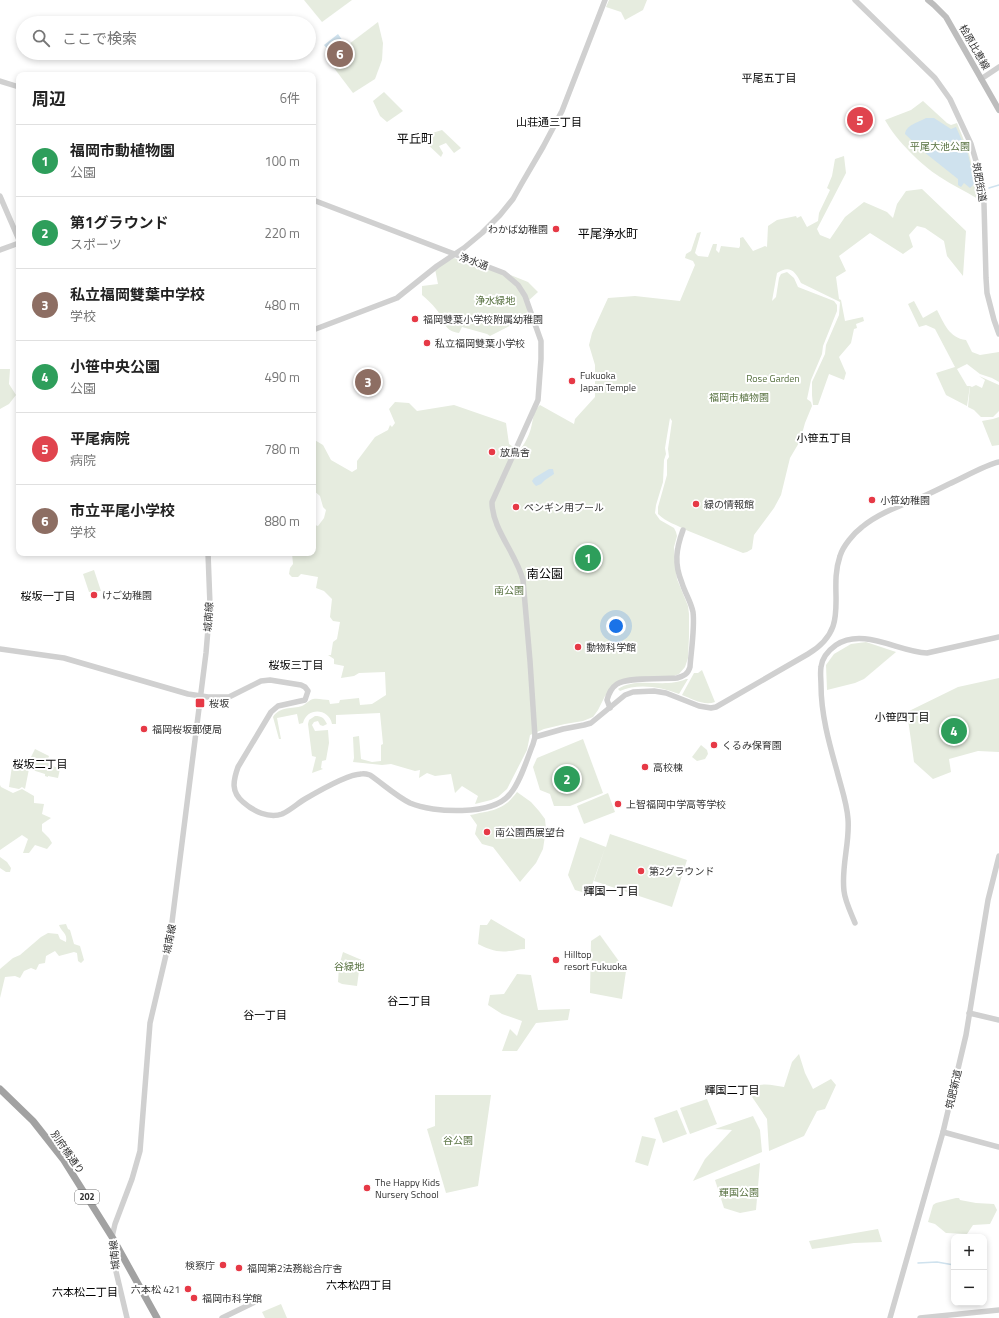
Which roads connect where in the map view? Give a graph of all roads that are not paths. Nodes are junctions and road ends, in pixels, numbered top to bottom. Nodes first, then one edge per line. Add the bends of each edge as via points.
1 (605, 0) edge
2 (855, 0) edge
3 (928, 0) edge
4 (999, 67) edge
5 (981, 78) junction
6 (0, 81) edge
7 (16, 86) edge
8 (999, 110) edge
9 (0, 196) edge
10 (316, 201) edge
11 (16, 234) edge
12 (16, 242) edge
13 (0, 250) edge
14 (456, 254) junction
15 (316, 329) edge
16 (999, 334) edge
17 (999, 462) edge
18 (683, 530) dead end
19 (208, 556) edge
20 (999, 637) edge
21 (0, 648) edge
22 (200, 696) junction
23 (610, 708) junction
24 (534, 737) junction
25 (999, 856) edge
26 (854, 923) dead end
27 (969, 1013) junction
28 (999, 1020) edge
29 (0, 1089) edge
30 (943, 1132) junction
31 (999, 1147) edge
32 (112, 1237) junction
33 (255, 1302) dead end
34 (999, 1310) edge
35 (126, 1318) edge
36 (157, 1318) edge
37 (222, 1318) edge
38 (890, 1318) edge
39 (920, 1318) edge

1 - 14 street via 562,111 522,184 500,215
2 - 16 street, 筑肥街道 via 935,78 950,99 971,144 981,178 984,204 987,293
3 - 5 main road, 桧原比恵線 via 946,17
4 - 5 street
5 - 8 main road, 桧原比恵線
6 - 7 street
9 - 11 street
10 - 14 street, 浄水通
12 - 13 street
14 - 15 street via 396,298
14 - 24 street, 浄水通 via 504,273 518,285 525,296 541,341 538,400 494,496 492,507 494,518 523,580
17 - 23 street via 906,502 861,527 840,555 836,574 835,621 828,636 818,648 716,707 699,706 654,691 633,692
18 - 23 street via 676,548 681,583 693,612 690,668 684,676 677,678 628,680 618,683 610,691 607,700
19 - 22 street, 城南線 via 210,605
20 - 26 street via 927,653 918,653 868,639 854,639 838,644 823,660 821,698 827,734 848,818 844,893
21 - 22 street via 64,658
22 - 24 street via 229,697 261,681 270,680 301,685 308,691 305,700 278,706 271,712 238,767 233,782 239,799 261,813 272,816 282,814 326,788 362,773 370,775 409,802 421,807 454,811 490,807 499,804 516,786
22 - 32 street, 城南線 via 170,938 150,1023 140,1151
23 - 24 street via 591,723
25 - 27 street, 筑肥新道 via 988,900
27 - 28 street
27 - 30 street, 筑肥新道
29 - 32 highway, 別府橋通り / 202 via 44,1135
30 - 31 street
30 - 38 street, 筑肥新道
32 - 35 street, 城南線 via 114,1263
32 - 36 highway, 別府橋通り / 202
33 - 37 street
34 - 39 street

